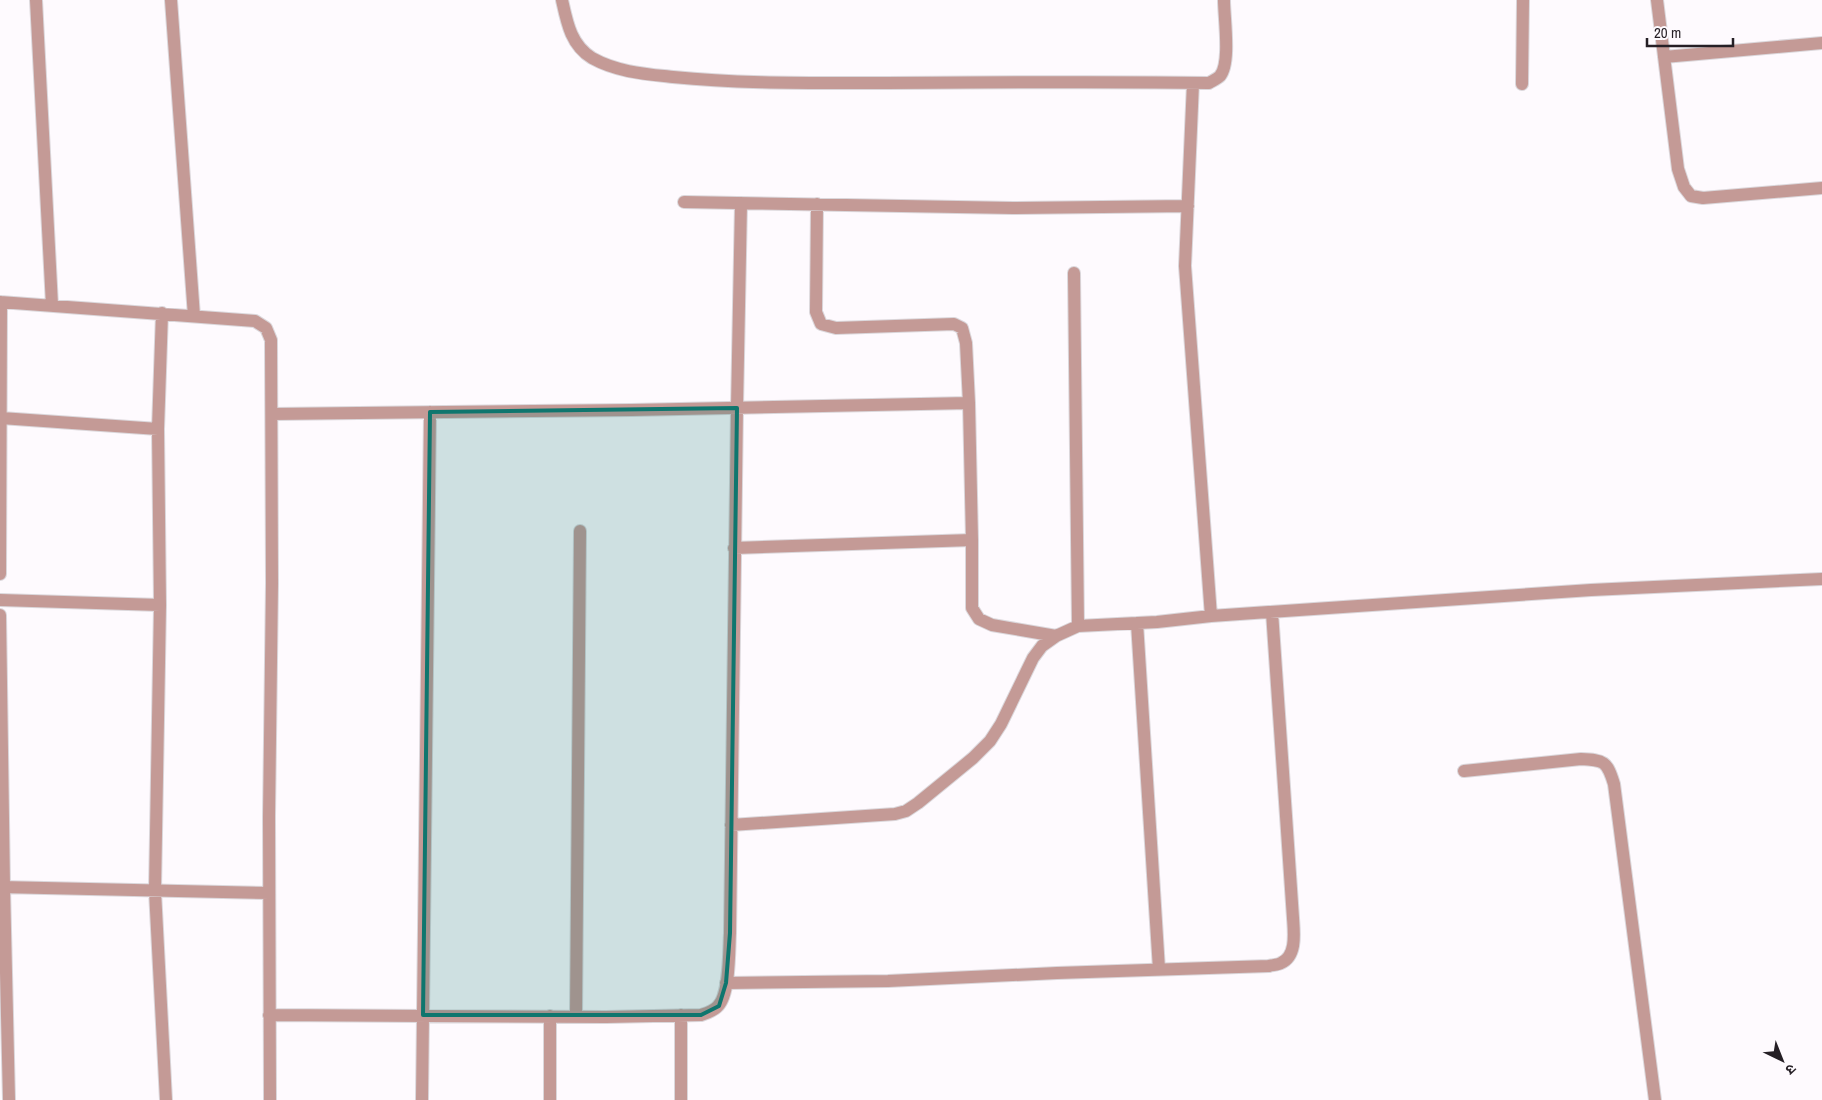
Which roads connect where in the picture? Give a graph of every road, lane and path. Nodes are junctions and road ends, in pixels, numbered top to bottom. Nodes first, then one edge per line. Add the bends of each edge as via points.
1 (36, 0) edge
2 (171, 0) edge
3 (562, 0) edge
4 (1224, 0) edge
5 (1522, 0) edge
6 (1657, 0) edge
7 (1822, 43) edge
8 (1664, 57) junction
9 (1194, 83) junction
10 (1522, 84) dead end
11 (1822, 188) edge
12 (684, 202) dead end
13 (741, 203) junction
14 (817, 204) junction
15 (1188, 206) junction
16 (1074, 273) dead end
17 (0, 302) edge
18 (52, 305) junction
19 (162, 313) junction
20 (194, 316) junction
21 (968, 403) junction
22 (736, 408) junction
23 (430, 412) junction
24 (272, 414) junction
25 (1, 418) edge
26 (158, 429) junction
27 (580, 531) dead end
28 (972, 540) junction
29 (734, 548) junction
30 (0, 574) edge
31 (1822, 579) edge
32 (0, 600) edge
33 (160, 605) junction
34 (1272, 612) junction
35 (0, 615) edge
36 (1211, 616) junction
37 (1137, 623) junction
38 (1078, 626) junction
39 (1056, 636) junction
40 (1464, 772) dead end
41 (731, 825) junction
42 (2, 887) edge
43 (155, 890) junction
44 (269, 893) junction
45 (1159, 969) junction
46 (726, 983) junction
47 (270, 1015) junction
48 (423, 1015) junction
49 (681, 1015) junction
50 (550, 1016) junction
51 (576, 1017) junction
52 (9, 1100) edge
53 (166, 1100) edge
54 (270, 1100) edge
55 (422, 1100) edge
56 (550, 1100) edge
57 (681, 1100) edge
58 (1655, 1100) edge

1 - 18 street
2 - 20 street
3 - 9 street via 569,30 583,52 630,72 701,80 778,83
4 - 9 street via 1224,65 1220,76 1210,83
5 - 10 street
6 - 8 street
7 - 8 street
8 - 11 street via 1678,169 1691,196 1703,198
9 - 15 street
12 - 13 street
13 - 14 street
13 - 22 street
14 - 15 street via 1013,208
14 - 21 street via 816,312 821,324 836,328 954,324 962,328 966,343
15 - 36 street via 1185,266
16 - 38 street
17 - 18 street
17 - 25 street
18 - 19 street
19 - 20 street
19 - 26 street
20 - 24 street via 255,321 266,328 271,340
21 - 22 street
21 - 28 street
22 - 23 street
22 - 29 street
23 - 24 street
23 - 48 street
24 - 44 street
25 - 26 street
25 - 30 street
26 - 33 street
27 - 51 street
28 - 29 street
28 - 39 street via 972,608 978,619 992,625
29 - 41 street
31 - 34 street via 1591,590
32 - 33 street
33 - 43 street
34 - 36 street
34 - 45 street via 1293,918 1294,941 1290,955 1281,964 1269,966
35 - 42 street
36 - 37 street
37 - 38 street
37 - 45 street
38 - 39 street
39 - 41 street via 1033,658 990,741 940,786 906,811
40 - 58 street via 1581,759 1600,760 1610,768
41 - 46 street
42 - 43 street
42 - 52 street
43 - 44 street
43 - 53 street
44 - 47 street
45 - 46 street via 888,981
46 - 49 street via 719,1006 711,1012
47 - 48 street
47 - 54 street
48 - 50 street
48 - 55 street
49 - 51 street
49 - 57 street
50 - 51 street
50 - 56 street

